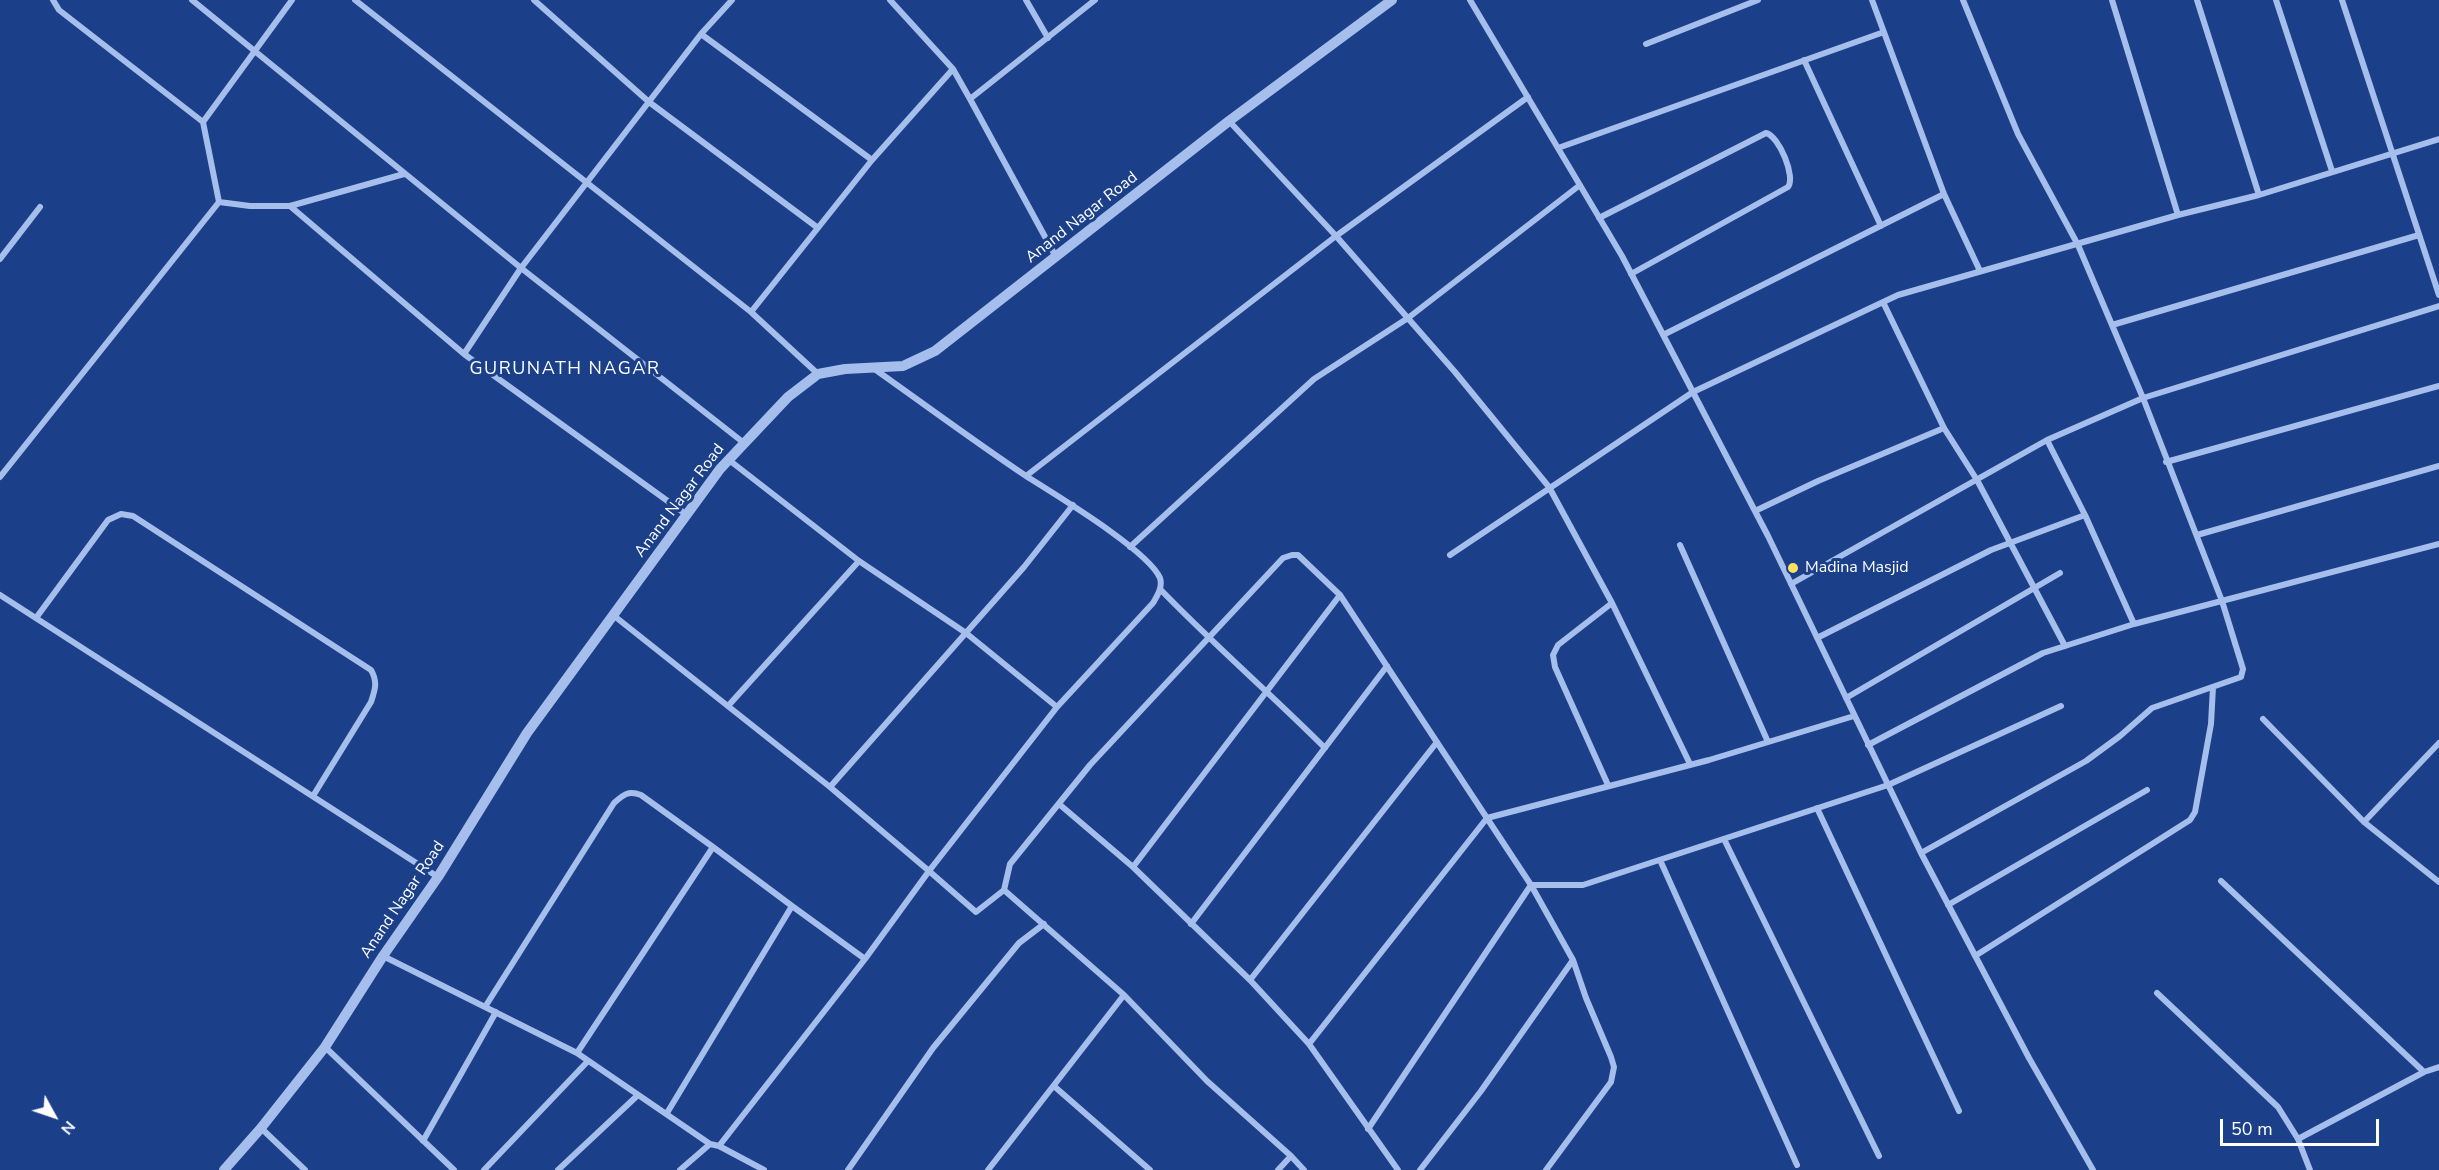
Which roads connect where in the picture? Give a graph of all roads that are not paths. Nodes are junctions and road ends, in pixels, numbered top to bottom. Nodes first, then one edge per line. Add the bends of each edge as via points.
1 (53, 0) edge
2 (192, 0) edge
3 (292, 0) edge
4 (355, 0) edge
5 (534, 0) edge
6 (732, 0) edge
7 (890, 0) edge
8 (1026, 0) edge
9 (1095, 0) edge
10 (1392, 0) edge
11 (1470, 0) edge
12 (1758, 0) edge
13 (1872, 0) edge
14 (1963, 0) edge
15 (2112, 0) edge
16 (2197, 0) edge
17 (2276, 0) edge
18 (2342, 0) edge
19 (1884, 32) junction
20 (701, 34) junction
21 (1048, 38) junction
22 (1646, 44) dead end
23 (255, 52) junction
24 (1804, 60) junction
25 (953, 69) junction
26 (1528, 98) junction
27 (970, 99) junction
28 (649, 102) junction
29 (1229, 121) junction
30 (203, 122) junction
31 (2439, 139) edge
32 (1558, 148) junction
33 (2391, 153) junction
34 (872, 160) junction
35 (2332, 171) junction
36 (404, 174) junction
37 (588, 182) junction
38 (1580, 185) junction
39 (1944, 194) junction
40 (2259, 195) junction
41 (219, 202) junction
42 (290, 206) junction
43 (40, 207) dead end
44 (2178, 215) junction
45 (1599, 218) junction
46 (1881, 226) junction
47 (818, 228) junction
48 (2419, 235) junction
49 (1336, 236) junction
50 (2078, 245) junction
51 (1056, 258) junction
52 (0, 259) edge
53 (521, 268) junction
54 (1980, 271) junction
55 (1631, 274) junction
56 (2439, 295) edge
57 (1883, 302) junction
58 (2439, 306) edge
59 (751, 312) junction
60 (1408, 318) junction
61 (2112, 325) junction
62 (1663, 335) junction
63 (464, 354) junction
64 (873, 367) junction
65 (818, 374) junction
66 (2439, 386) edge
67 (1693, 393) junction
68 (2143, 398) junction
69 (1944, 428) junction
70 (2047, 440) junction
71 (744, 443) junction
72 (729, 460) junction
73 (2166, 462) junction
74 (2439, 466) edge
75 (1026, 476) junction
76 (0, 477) edge
77 (1977, 480) junction
78 (1549, 487) junction
79 (1073, 506) junction
80 (1755, 511) junction
81 (687, 515) junction
82 (2085, 515) junction
83 (2197, 535) junction
84 (2011, 543) junction
85 (2439, 544) edge
86 (1680, 545) dead end
87 (1130, 547) junction
88 (1450, 555) dead end
89 (859, 561) junction
90 (2060, 573) dead end
91 (1791, 584) junction
92 (2033, 588) junction
93 (1160, 589) junction
94 (0, 595) edge
95 (1340, 595) junction
96 (2222, 601) junction
97 (1612, 603) junction
98 (613, 615) junction
99 (36, 618) junction
100 (2134, 624) junction
101 (966, 633) junction
102 (1208, 638) junction
103 (1817, 638) junction
104 (2064, 646) junction
105 (1387, 666) junction
106 (2213, 687) junction
107 (1268, 690) junction
108 (1846, 698) junction
109 (728, 706) junction
110 (2061, 706) dead end
111 (1057, 707) junction
112 (1854, 716) junction
113 (2263, 719) dead end
114 (1437, 742) junction
115 (1768, 742) junction
116 (2439, 743) edge
117 (1868, 745) junction
118 (1325, 748) junction
119 (1690, 764) junction
120 (1608, 785) junction
121 (1888, 785) junction
122 (830, 787) junction
123 (2147, 790) dead end
124 (314, 796) junction
125 (1059, 804) junction
126 (1817, 808) junction
127 (1487, 818) junction
128 (2364, 822) junction
129 (1724, 839) junction
130 (713, 847) junction
131 (1921, 853) junction
132 (1660, 860) junction
133 (1133, 867) junction
134 (929, 871) junction
135 (438, 877) junction
136 (2221, 881) dead end
137 (2439, 882) edge
138 (1531, 885) junction
139 (1004, 890) junction
140 (1948, 905) junction
141 (792, 906) junction
142 (1044, 924) junction
143 (1191, 924) junction
144 (383, 956) junction
145 (1975, 956) junction
146 (865, 959) junction
147 (1573, 960) junction
148 (1250, 980) junction
149 (2157, 993) dead end
150 (1124, 995) junction
151 (485, 1007) junction
152 (496, 1012) junction
153 (1309, 1044) junction
154 (325, 1047) junction
155 (577, 1053) junction
156 (588, 1061) junction
157 (2439, 1066) edge
158 (2424, 1072) junction
159 (1055, 1087) junction
160 (638, 1095) junction
161 (1959, 1111) dead end
162 (667, 1113) junction
163 (261, 1128) junction
164 (1368, 1129) junction
165 (2298, 1139) junction
166 (423, 1140) junction
167 (710, 1144) junction
168 (719, 1146) junction
169 (1292, 1156) junction
170 (1879, 1156) dead end
171 (1797, 1165) dead end
172 (224, 1170) edge
173 (305, 1170) edge
174 (454, 1170) edge
175 (484, 1170) edge
176 (558, 1170) edge
177 (680, 1170) edge
178 (764, 1170) edge
179 (848, 1170) edge
180 (988, 1170) edge
181 (1150, 1170) edge
182 (1278, 1170) edge
183 (1304, 1170) edge
184 (1398, 1170) edge
185 (1420, 1170) edge
186 (1546, 1170) edge
187 (2093, 1170) edge
188 (2310, 1170) edge

1 - 30 street via 59,10
2 - 23 street
3 - 23 street
4 - 37 street
5 - 28 street
6 - 20 street
7 - 25 street
8 - 21 street
9 - 21 street
10 - 29 street, Anand Nagar Road
11 - 26 street
12 - 22 street
13 - 19 street
14 - 50 street via 2018,134
15 - 44 street
16 - 40 street
17 - 35 street
18 - 33 street
19 - 24 street
19 - 39 street
20 - 28 street
20 - 34 street
21 - 27 street
23 - 30 street
23 - 36 street
24 - 32 street
24 - 46 street
25 - 27 street
25 - 34 street
26 - 32 street
26 - 49 street
27 - 51 street
28 - 37 street
28 - 47 street
29 - 49 street
29 - 51 street, Anand Nagar Road
30 - 41 street
31 - 33 street
32 - 38 street
33 - 35 street
33 - 48 street
34 - 47 street
35 - 40 street
36 - 42 street
36 - 53 street
37 - 53 street
37 - 59 street
38 - 45 street
38 - 60 street
39 - 46 street
39 - 54 street
40 - 44 street
41 - 42 street
41 - 76 street
42 - 63 street
43 - 52 street
44 - 50 street
45 - 55 street
45 - 55 street via 1766,133 1776,139 1791,175 1788,187
46 - 62 street
47 - 59 street
48 - 56 street
48 - 61 street
49 - 60 street
49 - 75 street
50 - 54 street
50 - 61 street
51 - 64 street, Anand Nagar Road via 935,351 903,366
53 - 63 street
53 - 71 street
54 - 57 street
55 - 62 street
57 - 67 street
57 - 69 street
58 - 68 street
59 - 65 street
60 - 78 street
60 - 87 street via 1314,379
61 - 68 street
62 - 67 street
63 - 81 street
64 - 65 street, Anand Nagar Road
64 - 75 street
65 - 71 street, Anand Nagar Road via 788,397
66 - 73 street
67 - 78 street
67 - 80 street
68 - 70 street
68 - 73 street
69 - 77 street
69 - 80 street
70 - 77 street
70 - 82 street
71 - 72 street, Anand Nagar Road
72 - 81 street, Anand Nagar Road
72 - 89 street
73 - 83 street
74 - 83 street
75 - 79 street
77 - 84 street
77 - 91 street
78 - 88 street
78 - 97 street
79 - 87 street
79 - 101 street
80 - 91 street
81 - 98 street, Anand Nagar Road
82 - 84 street
82 - 100 street
83 - 96 street
84 - 92 street
84 - 103 street
85 - 96 street
86 - 115 street
87 - 93 street via 1150,564 1160,579
89 - 101 street
89 - 109 street
90 - 92 street
91 - 103 street
92 - 104 street
92 - 108 street
93 - 102 street
93 - 111 street via 1153,603
94 - 99 street
95 - 102 street via 1298,555 1292,555 1283,558
95 - 105 street
95 - 107 street
96 - 100 street
96 - 106 street via 2243,674
97 - 119 street
97 - 120 street via 1558,645 1553,655
98 - 109 street
98 - 135 street, Anand Nagar Road via 527,733
99 - 124 street
99 - 124 street via 108,520 121,514 133,516 371,670 376,678 370,702
100 - 104 street
101 - 111 street
101 - 122 street
102 - 107 street
102 - 125 street
103 - 108 street
104 - 117 street via 2043,653
105 - 114 street
105 - 118 street
106 - 131 street via 2151,708 2096,755
106 - 145 street via 2211,724 2195,812 2190,820
107 - 118 street
107 - 133 street
108 - 112 street
109 - 122 street
110 - 121 street
111 - 134 street
112 - 115 street
112 - 117 street
113 - 128 street
114 - 127 street
114 - 148 street
115 - 119 street
116 - 128 street
117 - 121 street
118 - 143 street
119 - 120 street
120 - 127 street
121 - 126 street
121 - 131 street
122 - 134 street
123 - 140 street
124 - 135 street
125 - 133 street
125 - 139 street via 1010,864
126 - 129 street
126 - 161 street
127 - 138 street
127 - 153 street
128 - 137 street
129 - 132 street
129 - 170 street
130 - 141 street
130 - 151 street via 641,795 625,794 614,804
130 - 155 street
131 - 140 street
132 - 138 street via 1582,885
132 - 171 street
133 - 143 street
134 - 139 street via 976,912
134 - 146 street
135 - 144 street, Anand Nagar Road
136 - 158 street
138 - 147 street
138 - 164 street
139 - 142 street
140 - 145 street
141 - 146 street
141 - 162 street
142 - 150 street
142 - 179 street via 1019,943 933,1048
143 - 148 street
144 - 151 street
144 - 154 street, Anand Nagar Road
145 - 187 street
146 - 168 street
147 - 185 street
147 - 186 street via 1614,1067 1611,1082
148 - 153 street
149 - 165 street via 2278,1107
150 - 159 street
150 - 169 street via 1207,1081
151 - 152 street
152 - 155 street
152 - 166 street
153 - 164 street
154 - 163 street, Anand Nagar Road
154 - 166 street
155 - 156 street
156 - 160 street
156 - 175 street
157 - 158 street
158 - 165 street
159 - 180 street
159 - 181 street
160 - 162 street
160 - 176 street
162 - 167 street
163 - 172 street, Anand Nagar Road
163 - 173 street
164 - 184 street
165 - 188 street
166 - 174 street
167 - 168 street
167 - 177 street
168 - 178 street
169 - 182 street
169 - 183 street

